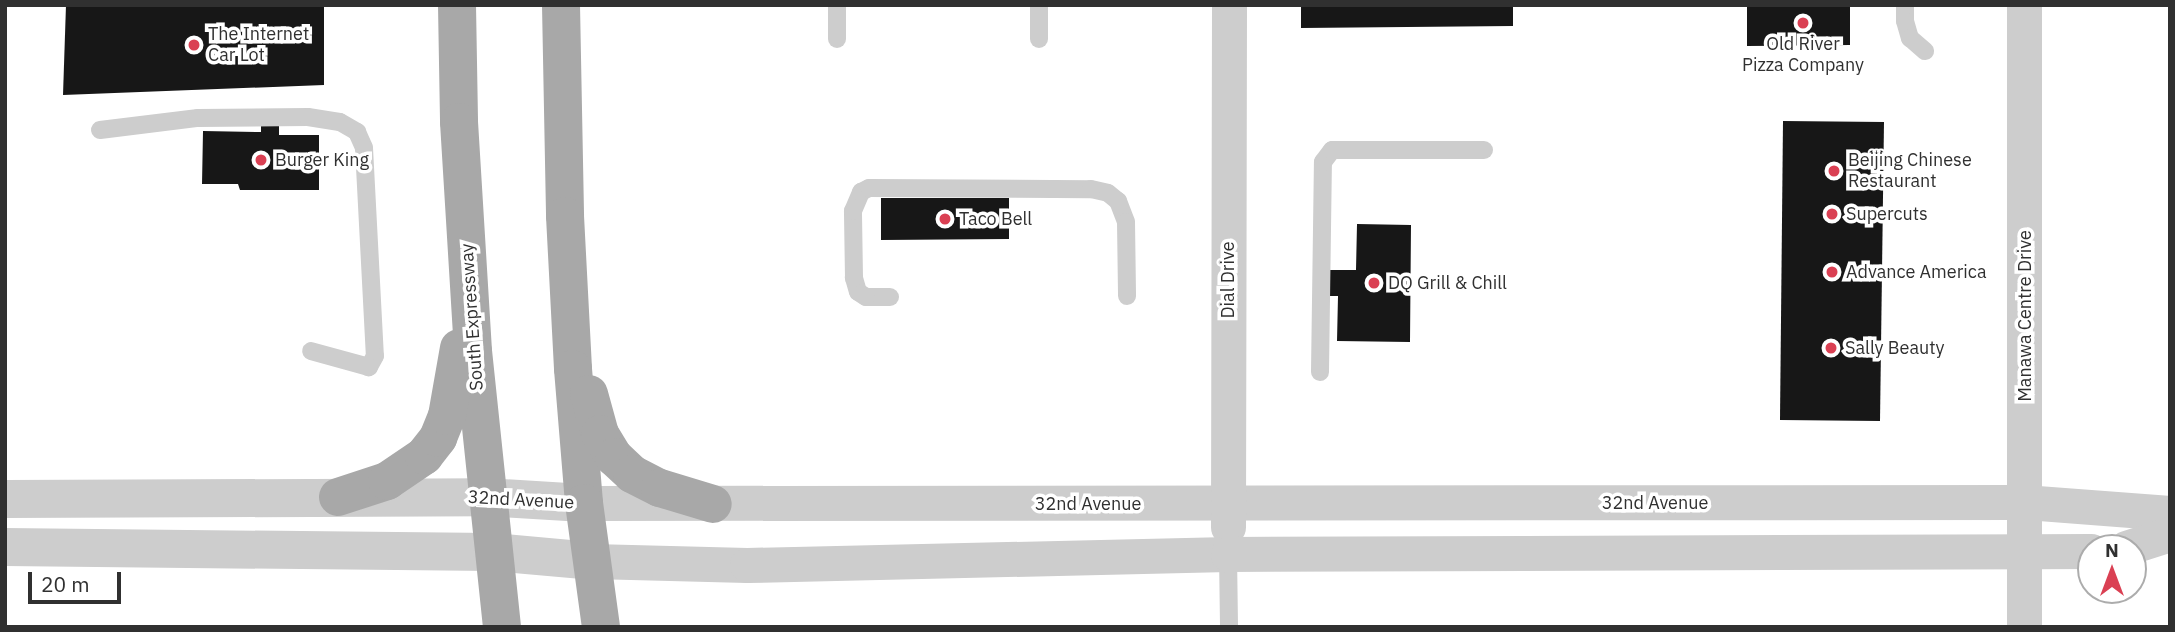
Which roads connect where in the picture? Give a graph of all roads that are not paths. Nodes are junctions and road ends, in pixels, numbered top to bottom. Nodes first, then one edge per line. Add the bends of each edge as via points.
1 (457, 5) edge
2 (561, 5) edge
3 (837, 5) edge
4 (1039, 5) edge
5 (1228, 5) edge
6 (1905, 5) edge
7 (2024, 5) edge
8 (837, 39) dead end
9 (1039, 39) dead end
10 (1925, 51) dead end
11 (100, 130) dead end
12 (1484, 150) dead end
13 (469, 280) junction
14 (1127, 296) dead end
15 (890, 297) dead end
16 (571, 332) junction
17 (311, 351) dead end
18 (1320, 372) dead end
19 (338, 497) junction
20 (486, 497) junction
21 (5, 499) edge
22 (2024, 502) junction
23 (584, 503) junction
24 (1228, 503) junction
25 (713, 505) junction
26 (2170, 513) edge
27 (2170, 534) edge
28 (2147, 541) edge
29 (5, 547) edge
30 (2024, 551) junction
31 (2077, 551) edge
32 (492, 552) junction
33 (1228, 554) junction
34 (592, 561) junction
35 (502, 627) edge
36 (601, 627) edge
37 (1229, 627) edge
38 (2024, 627) edge

1 - 13 main road, South Expressway
2 - 16 main road
3 - 8 lane
4 - 9 lane
5 - 24 street, Dial Drive
6 - 10 lane via 1910,38
7 - 22 street, Manawa Centre Drive
11 - 17 lane via 198,118 307,117 340,122 357,132 364,148 375,356 369,367
12 - 18 lane via 1332,150 1323,162
13 - 19 main road via 453,388 438,438 408,470
13 - 20 main road, South Expressway
14 - 15 lane via 1126,222 1118,201 1108,192 869,188 861,192 853,211 854,278 858,292 866,297
16 - 23 main road
16 - 25 main road via 600,434 614,457 632,474 654,485
19 - 20 street, 32nd Avenue
19 - 21 street, 32nd Avenue
20 - 23 street, 32nd Avenue
20 - 32 main road, South Expressway
22 - 24 street, 32nd Avenue
22 - 26 street, 32nd Avenue
22 - 30 street, Manawa Centre Drive
23 - 25 street, 32nd Avenue
23 - 34 main road
24 - 25 street, 32nd Avenue
24 - 33 street, Dial Drive
27 - 28 street
29 - 32 street
30 - 31 street
30 - 33 street
30 - 38 street, Manawa Centre Drive
32 - 34 street
32 - 35 main road, South Expressway
33 - 34 street via 747,565
33 - 37 lane
34 - 36 main road

